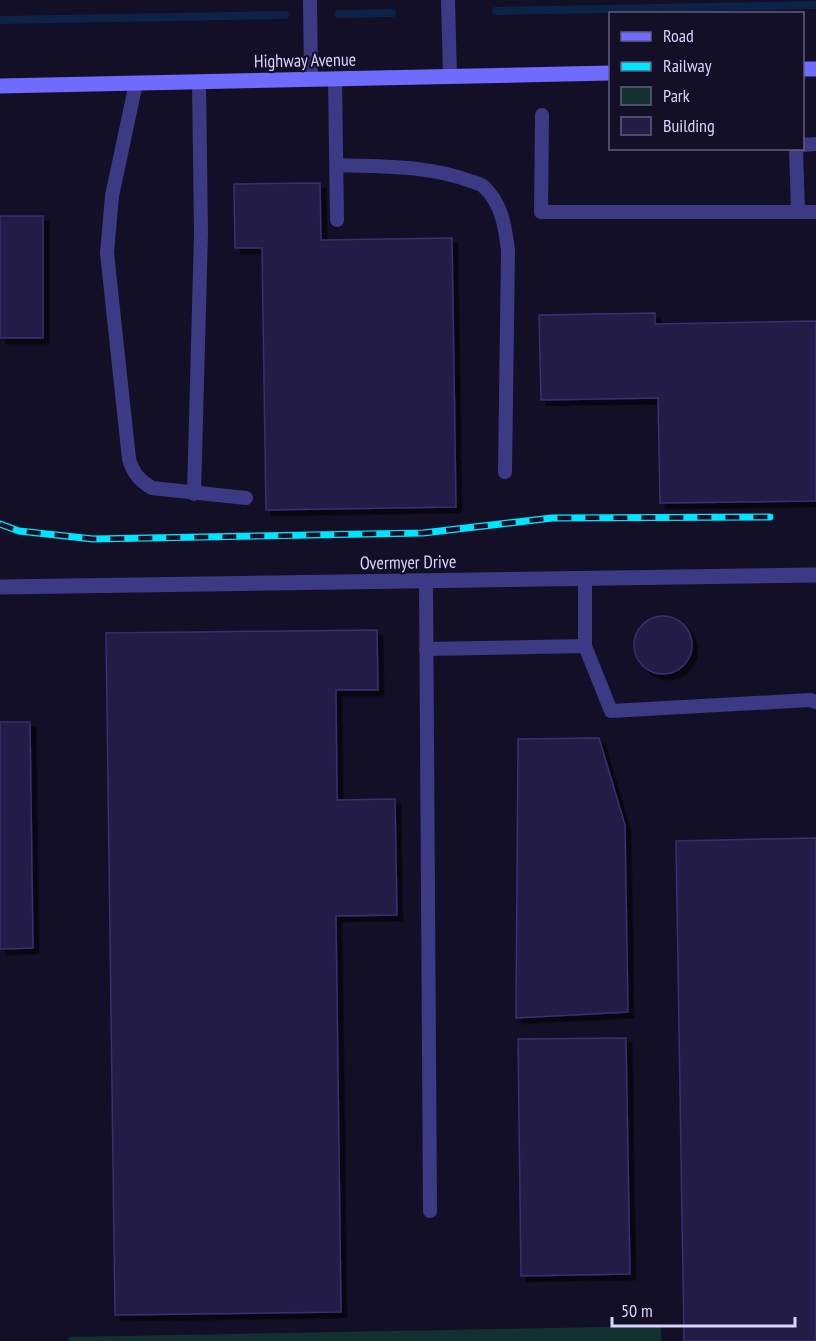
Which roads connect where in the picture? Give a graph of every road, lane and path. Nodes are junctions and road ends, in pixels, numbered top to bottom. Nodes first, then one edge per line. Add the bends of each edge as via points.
1 (310, 0) edge
2 (448, 0) edge
3 (609, 73) edge
4 (450, 76) junction
5 (311, 79) junction
6 (335, 79) junction
7 (199, 81) junction
8 (136, 83) junction
9 (0, 86) edge
10 (542, 115) dead end
11 (796, 150) edge
12 (337, 165) junction
13 (798, 212) junction
14 (816, 212) edge
15 (337, 220) dead end
16 (505, 472) dead end
17 (194, 494) junction
18 (246, 498) dead end
19 (816, 575) edge
20 (585, 579) junction
21 (426, 581) junction
22 (0, 587) edge
23 (585, 646) junction
24 (426, 649) junction
25 (816, 702) edge
26 (430, 1211) dead end

1 - 5 lane
2 - 4 lane
3 - 4 street, Highway Avenue
4 - 6 street, Highway Avenue
5 - 6 street, Highway Avenue
5 - 7 street, Highway Avenue
6 - 12 lane
7 - 8 street, Highway Avenue
7 - 17 lane via 201,233
8 - 9 street, Highway Avenue
8 - 17 lane via 112,196 107,253 129,459 140,481 152,488
10 - 13 lane via 541,212
11 - 13 lane
12 - 15 lane
12 - 16 lane via 450,173 482,185 496,203 505,221 508,250
13 - 14 lane
17 - 18 lane
19 - 20 street, Overmyer Drive
20 - 21 street, Overmyer Drive
20 - 23 lane
21 - 22 street, Overmyer Drive
21 - 24 lane
23 - 24 lane
23 - 25 lane via 611,711
24 - 26 lane

